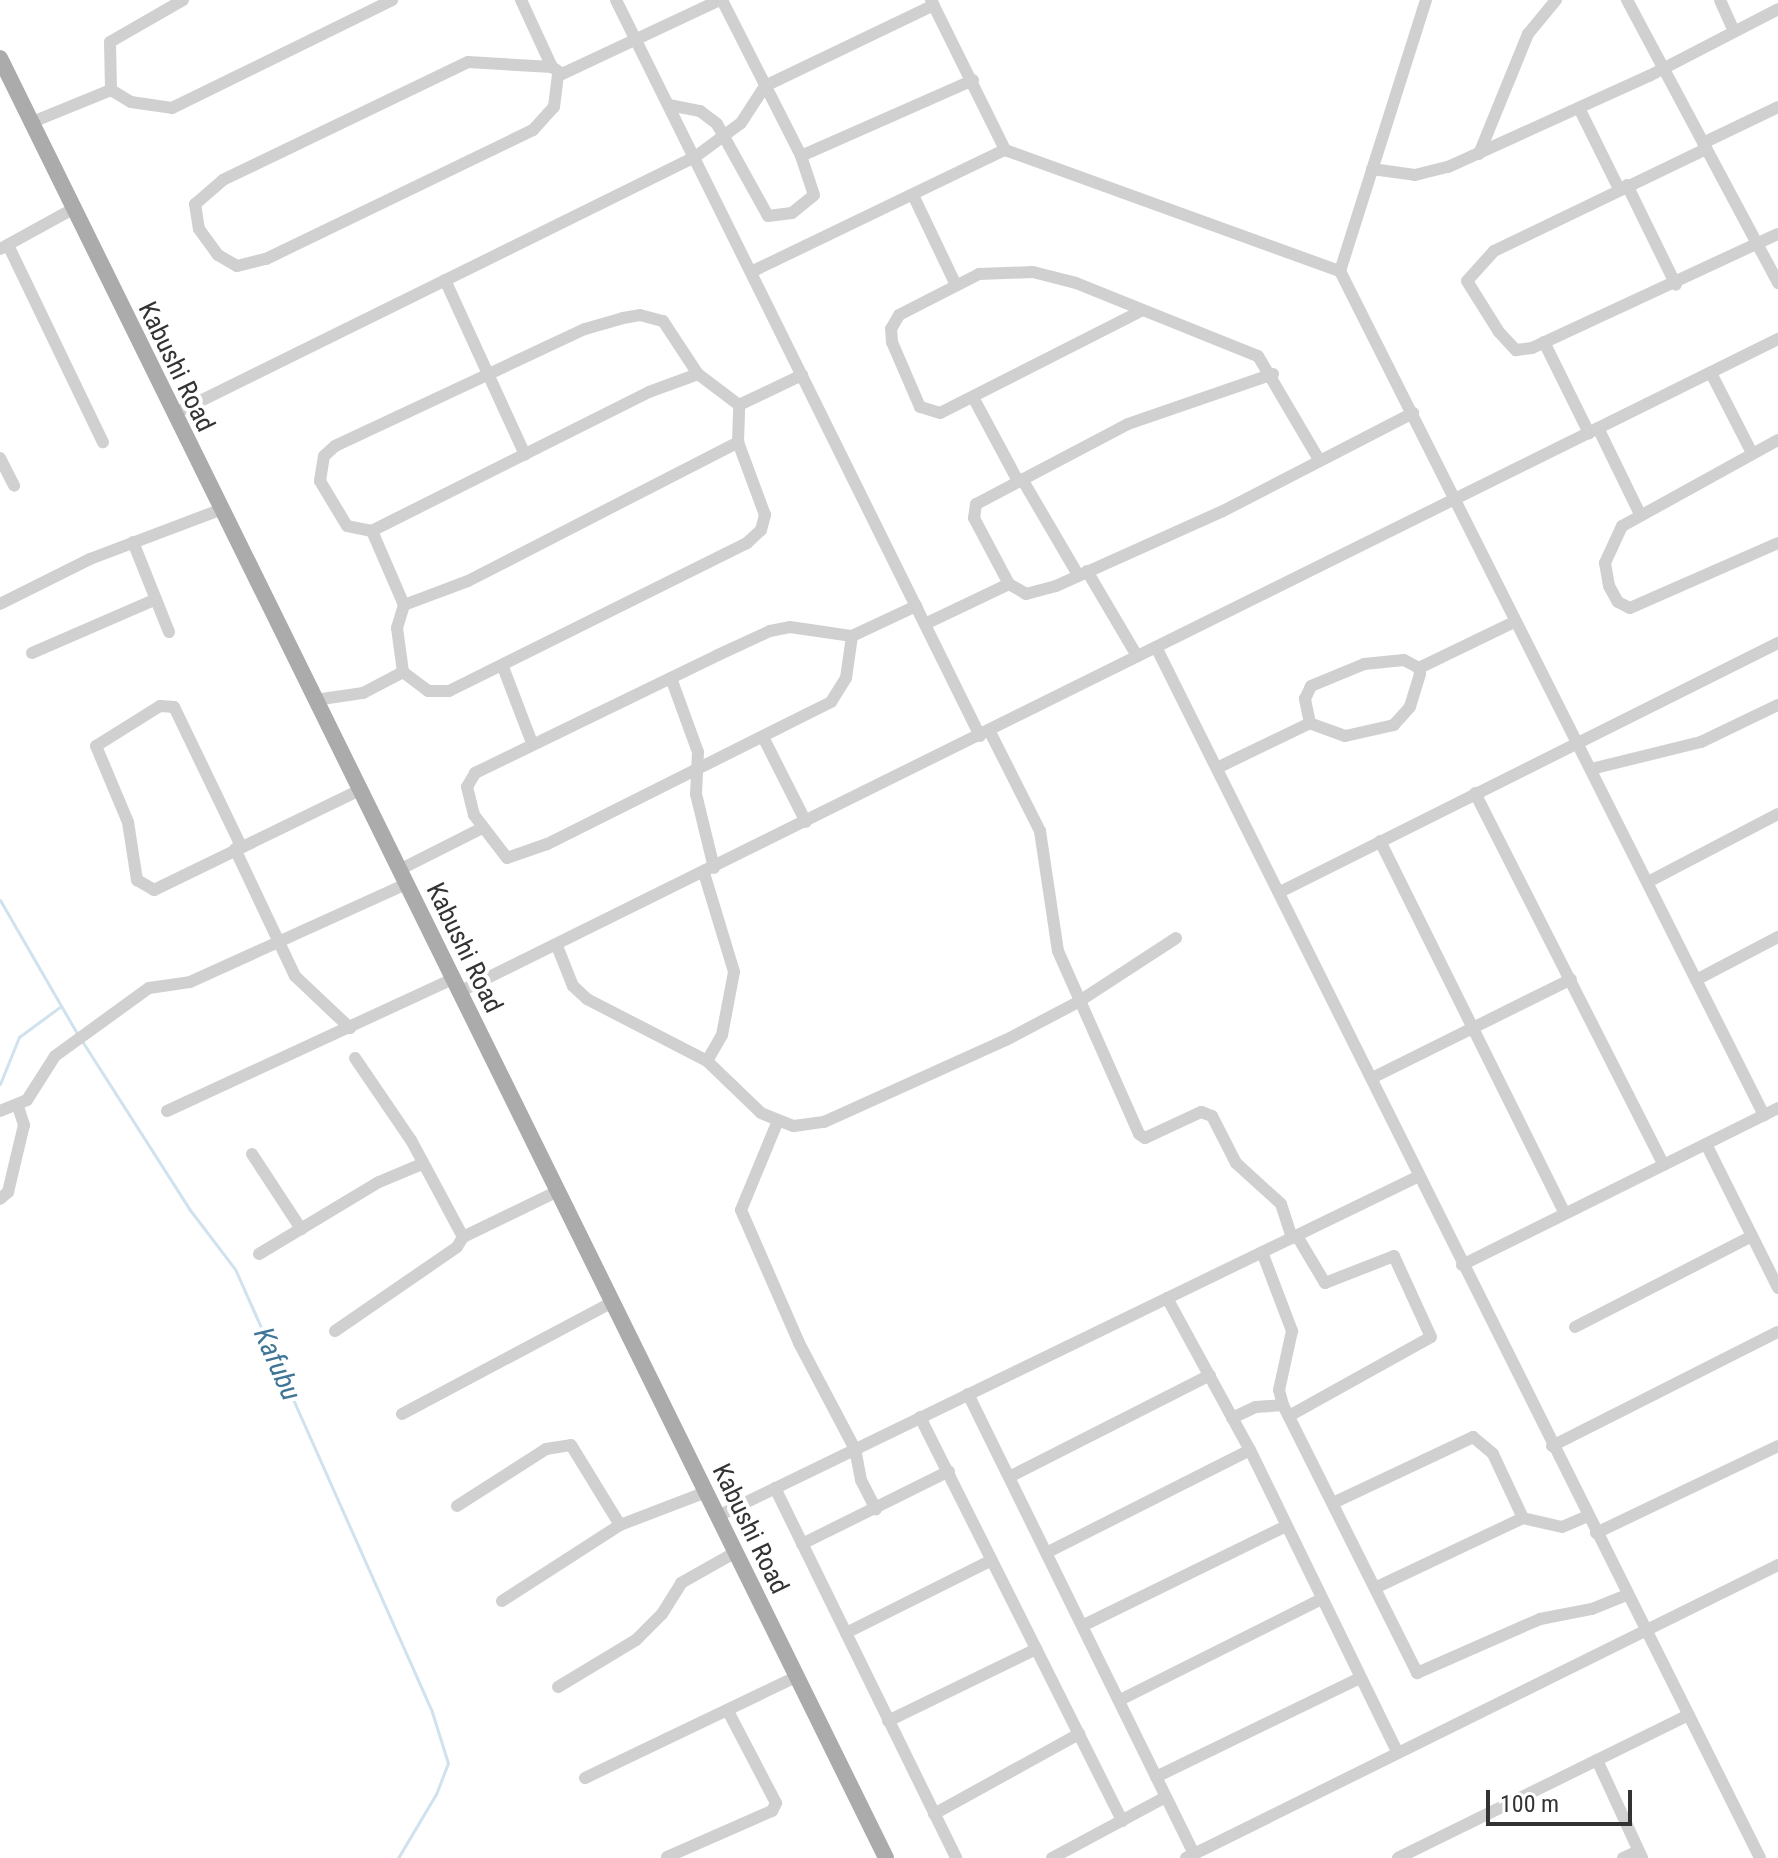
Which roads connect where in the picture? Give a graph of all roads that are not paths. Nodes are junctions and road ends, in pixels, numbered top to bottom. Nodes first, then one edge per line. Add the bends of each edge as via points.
1 (183, 0) edge
2 (392, 0) edge
3 (521, 0) edge
4 (616, 0) edge
5 (718, 0) edge
6 (1426, 0) edge
7 (1556, 0) edge
8 (1627, 0) edge
9 (1720, 0) edge
10 (933, 3) edge
11 (1778, 9) edge
12 (1734, 31) junction
13 (637, 40) junction
14 (0, 58) edge
15 (1665, 68) junction
16 (555, 70) junction
17 (973, 80) junction
18 (765, 86) junction
19 (111, 90) junction
20 (669, 105) junction
21 (1778, 107) edge
22 (1579, 108) junction
23 (30, 123) junction
24 (726, 137) junction
25 (1705, 146) junction
26 (1005, 150) junction
27 (1479, 154) junction
28 (801, 156) junction
29 (695, 157) junction
30 (1372, 169) junction
31 (1623, 187) junction
32 (913, 195) junction
33 (71, 210) junction
34 (1778, 234) edge
35 (1757, 246) junction
36 (4, 247) edge
37 (1340, 271) junction
38 (751, 272) junction
39 (445, 280) junction
40 (1778, 283) edge
41 (956, 285) junction
42 (1676, 285) junction
43 (1141, 311) junction
44 (1778, 339) edge
45 (1544, 342) junction
46 (1711, 373) junction
47 (484, 374) junction
48 (698, 374) junction
49 (1273, 374) junction
50 (802, 375) junction
51 (974, 399) junction
52 (739, 405) junction
53 (1413, 413) junction
54 (174, 414) junction
55 (1594, 430) junction
56 (1778, 440) edge
57 (103, 442) dead end
58 (738, 442) junction
59 (1752, 453) junction
60 (525, 455) junction
61 (0, 458) edge
62 (1318, 458) junction
63 (1020, 480) junction
64 (14, 486) dead end
65 (1455, 500) junction
66 (220, 510) junction
67 (1640, 514) junction
68 (372, 531) junction
69 (133, 542) junction
70 (1778, 543) edge
71 (1083, 573) junction
72 (1009, 584) junction
73 (156, 599) junction
74 (0, 604) edge
75 (404, 605) junction
76 (916, 606) junction
77 (1514, 622) junction
78 (925, 624) junction
79 (169, 632) dead end
80 (852, 636) junction
81 (1778, 643) edge
82 (1156, 647) junction
83 (32, 653) dead end
84 (1137, 656) junction
85 (503, 667) junction
86 (1419, 668) junction
87 (403, 672) junction
88 (671, 678) junction
89 (315, 700) junction
90 (1778, 705) edge
91 (1310, 723) junction
92 (985, 733) junction
93 (763, 737) junction
94 (1578, 741) junction
95 (532, 743) junction
96 (1219, 767) junction
97 (1591, 769) junction
98 (698, 771) junction
99 (360, 790) junction
100 (1475, 793) junction
101 (1778, 814) edge
102 (806, 822) junction
103 (482, 828) junction
104 (1380, 841) junction
105 (238, 847) junction
106 (709, 870) junction
107 (402, 877) junction
108 (1648, 882) junction
109 (1280, 892) junction
110 (1778, 937) edge
111 (1176, 938) dead end
112 (276, 944) junction
113 (557, 946) junction
114 (1571, 979) junction
115 (1696, 980) junction
116 (456, 986) junction
117 (1078, 1002) junction
118 (1474, 1024) junction
119 (350, 1028) junction
120 (355, 1058) dead end
121 (707, 1061) junction
122 (1372, 1078) junction
123 (18, 1107) junction
124 (1778, 1108) edge
125 (0, 1111) edge
126 (167, 1111) dead end
127 (1764, 1115) junction
128 (777, 1123) junction
129 (1706, 1144) junction
130 (252, 1154) dead end
131 (422, 1164) junction
132 (1664, 1165) junction
133 (1419, 1176) junction
134 (556, 1192) junction
135 (0, 1199) edge
136 (1565, 1213) junction
137 (301, 1229) junction
138 (1752, 1236) junction
139 (463, 1237) junction
140 (1295, 1237) junction
141 (1262, 1252) junction
142 (259, 1254) dead end
143 (1462, 1265) junction
144 (1778, 1288) edge
145 (1167, 1298) junction
146 (611, 1303) junction
147 (1575, 1327) dead end
148 (335, 1331) dead end
149 (1778, 1332) edge
150 (1210, 1375) junction
151 (968, 1394) junction
152 (1286, 1411) junction
153 (402, 1414) dead end
154 (920, 1417) junction
155 (1232, 1418) junction
156 (1552, 1446) junction
157 (1778, 1446) edge
158 (855, 1449) junction
159 (1250, 1450) junction
160 (949, 1471) junction
161 (1011, 1476) junction
162 (775, 1488) junction
163 (706, 1492) junction
164 (1333, 1503) junction
165 (457, 1506) dead end
166 (876, 1509) junction
167 (718, 1516) junction
168 (1588, 1516) junction
169 (1523, 1518) junction
170 (620, 1525) junction
171 (1286, 1526) junction
172 (1596, 1533) junction
173 (802, 1544) junction
174 (736, 1552) junction
175 (1048, 1552) junction
176 (992, 1560) junction
177 (1778, 1565) edge
178 (1377, 1587) junction
179 (1627, 1595) junction
180 (1320, 1600) junction
181 (502, 1601) dead end
182 (1084, 1625) junction
183 (1646, 1629) junction
184 (846, 1633) junction
185 (1036, 1649) junction
186 (796, 1677) junction
187 (1360, 1678) junction
188 (558, 1687) dead end
189 (1120, 1700) junction
190 (728, 1711) junction
191 (1689, 1715) junction
192 (888, 1721) junction
193 (1079, 1734) junction
194 (1397, 1752) junction
195 (1597, 1760) junction
196 (1156, 1777) junction
197 (585, 1778) dead end
198 (1166, 1797) junction
199 (934, 1814) junction
200 (1122, 1821) junction
201 (1641, 1854) edge
202 (1190, 1856) edge
203 (667, 1857) edge
204 (886, 1858) edge
205 (956, 1858) edge
206 (1052, 1858) edge
207 (1398, 1858) edge
208 (1623, 1858) edge
209 (1760, 1858) edge

1 - 19 street via 110,42
2 - 19 street via 172,108 145,107
3 - 16 street
4 - 13 street
5 - 13 street
5 - 18 street
6 - 30 street
7 - 27 street via 1528,34
8 - 15 street
9 - 12 street
10 - 17 street
10 - 18 street
11 - 12 street
12 - 15 street
13 - 16 street
13 - 20 street
14 - 23 main road, Kabushi Road
15 - 22 street
15 - 25 street
16 - 16 street via 468,62 223,180 195,204 199,229 218,255 237,266 266,259 533,130 554,107
17 - 26 street
17 - 28 street
18 - 24 street
18 - 28 street
19 - 23 street
20 - 24 street via 700,111
20 - 29 street
21 - 25 street
22 - 27 street
22 - 31 street
23 - 33 main road, Kabushi Road
24 - 28 street via 768,216 792,213 814,195
24 - 29 street
25 - 31 street
25 - 35 street
26 - 32 street
26 - 37 street
27 - 30 street via 1423,174
29 - 38 street
29 - 39 street
30 - 37 street
31 - 42 street
31 - 45 street via 1507,243 1470,276 1475,299 1511,346 1522,351
32 - 38 street
32 - 41 street
33 - 36 street
33 - 54 main road, Kabushi Road
34 - 35 street
35 - 40 street
35 - 42 street
36 - 57 street
37 - 53 street
38 - 50 street
39 - 47 street
39 - 54 street
41 - 43 street via 989,271 1033,272 1076,283
41 - 51 street via 899,315 891,329 892,342 925,411 940,413
42 - 45 street
43 - 49 street via 1253,352
43 - 51 street
44 - 46 street
45 - 55 street
46 - 55 street
46 - 59 street
47 - 48 street via 585,329 640,315 663,321
47 - 60 street
47 - 68 street via 324,456 320,481 326,495 347,526
48 - 52 street
48 - 60 street via 649,392
49 - 62 street
49 - 63 street via 1128,424
50 - 52 street
50 - 76 street
51 - 63 street
52 - 58 street
53 - 62 street
53 - 65 street
54 - 66 main road, Kabushi Road
55 - 65 street
55 - 67 street
56 - 59 street
58 - 75 street via 468,581
58 - 85 street via 762,501 761,530 747,543
59 - 67 street
60 - 68 street
61 - 64 street
62 - 71 street via 1223,511
63 - 71 street
63 - 72 street via 973,508 986,546
65 - 77 street
65 - 82 street
66 - 69 street
66 - 89 main road, Kabushi Road
67 - 70 street via 1612,539 1605,563 1609,586 1618,602 1630,608
68 - 75 street
69 - 73 street
69 - 74 street
71 - 72 street via 1038,593 1026,594
71 - 84 street
72 - 78 street
73 - 79 street
73 - 83 street
75 - 87 street via 397,628
76 - 78 street
76 - 80 street
77 - 86 street
77 - 94 street
78 - 92 street
80 - 88 street via 811,627 770,631
80 - 93 street via 840,696
81 - 94 street
82 - 84 street
82 - 96 street
84 - 92 street
85 - 87 street via 449,691 428,691
85 - 95 street
86 - 91 street via 1410,707 1385,730 1345,736
86 - 91 street via 1404,660 1378,661 1315,684 1305,699
87 - 89 street via 363,693
88 - 95 street
88 - 98 street via 698,752
89 - 99 main road, Kabushi Road
90 - 97 street via 1701,742
91 - 96 street
92 - 102 street
92 - 117 street via 1040,831 1055,936
93 - 98 street
93 - 102 street
94 - 97 street
94 - 100 street
95 - 103 street via 475,773 467,787
96 - 109 street
97 - 108 street
98 - 103 street via 519,857 507,858
98 - 106 street
99 - 105 street
99 - 107 main road, Kabushi Road
100 - 104 street
100 - 114 street
101 - 108 street
102 - 106 street
103 - 107 street
104 - 109 street
104 - 118 street
105 - 105 street via 163,886 146,888 137,880 128,822 96,746 160,706 174,707
105 - 112 street
106 - 113 street
106 - 121 street via 734,972 722,1035
107 - 112 street
107 - 116 main road, Kabushi Road
108 - 115 street
109 - 122 street
110 - 115 street
111 - 117 street
112 - 119 street via 295,976
112 - 123 street via 190,982 149,988 116,1007 59,1053
113 - 116 street
113 - 121 street via 573,986 587,999
114 - 118 street
114 - 132 street
115 - 127 street
116 - 119 street
116 - 134 main road, Kabushi Road
117 - 128 street via 824,1122
117 - 140 street via 1141,1137 1201,1112 1212,1116 1236,1163 1281,1204
118 - 122 street
118 - 136 street
119 - 126 street
120 - 131 street
121 - 128 street
122 - 133 street
123 - 125 street
123 - 135 street via 24,1125 8,1192
124 - 127 street
127 - 129 street
128 - 158 street via 741,1210 799,1343
129 - 132 street
129 - 138 street
130 - 137 street
131 - 137 street via 379,1182
131 - 139 street
132 - 136 street
133 - 140 street
133 - 143 street
134 - 139 street
134 - 146 main road, Kabushi Road
136 - 143 street
137 - 142 street
138 - 144 street
138 - 147 street
139 - 148 street via 457,1247
140 - 141 street
140 - 152 street via 1325,1283 1394,1256 1431,1337
141 - 145 street
141 - 152 street via 1292,1331 1279,1390
143 - 156 street
145 - 150 street
145 - 151 street
146 - 153 street
146 - 163 main road, Kabushi Road
149 - 156 street
150 - 155 street
150 - 161 street
151 - 154 street
151 - 161 street
152 - 155 street via 1256,1407
152 - 164 street
154 - 158 street
154 - 160 street
155 - 159 street
156 - 168 street
157 - 172 street
158 - 162 street
158 - 166 street via 861,1480
159 - 171 street
159 - 175 street
160 - 166 street
160 - 176 street
161 - 175 street
162 - 167 street
162 - 173 street
163 - 167 main road, Kabushi Road
163 - 170 street
164 - 169 street via 1473,1437 1493,1454
164 - 178 street
165 - 170 street via 546,1449 571,1445
166 - 173 street
167 - 174 main road, Kabushi Road
168 - 169 street via 1562,1527
168 - 172 street
169 - 178 street
170 - 181 street
171 - 180 street
171 - 182 street
172 - 179 street
173 - 184 street
174 - 186 main road, Kabushi Road
174 - 188 street via 681,1583 636,1640
175 - 182 street
176 - 184 street
176 - 185 street
177 - 183 street
178 - 179 street via 1421,1675 1526,1624
179 - 183 street
180 - 187 street
180 - 189 street
182 - 189 street
183 - 191 street
183 - 194 street
184 - 192 street
185 - 192 street
185 - 193 street
186 - 190 street
186 - 204 main road, Kabushi Road
187 - 194 street
187 - 196 street
189 - 196 street
190 - 197 street
190 - 203 street via 776,1803 772,1811
191 - 195 street
191 - 209 street
192 - 199 street
193 - 199 street
193 - 200 street
194 - 202 street
195 - 201 street
195 - 207 street
196 - 198 street
198 - 200 street
198 - 202 street
199 - 205 street
200 - 206 street
201 - 208 street

